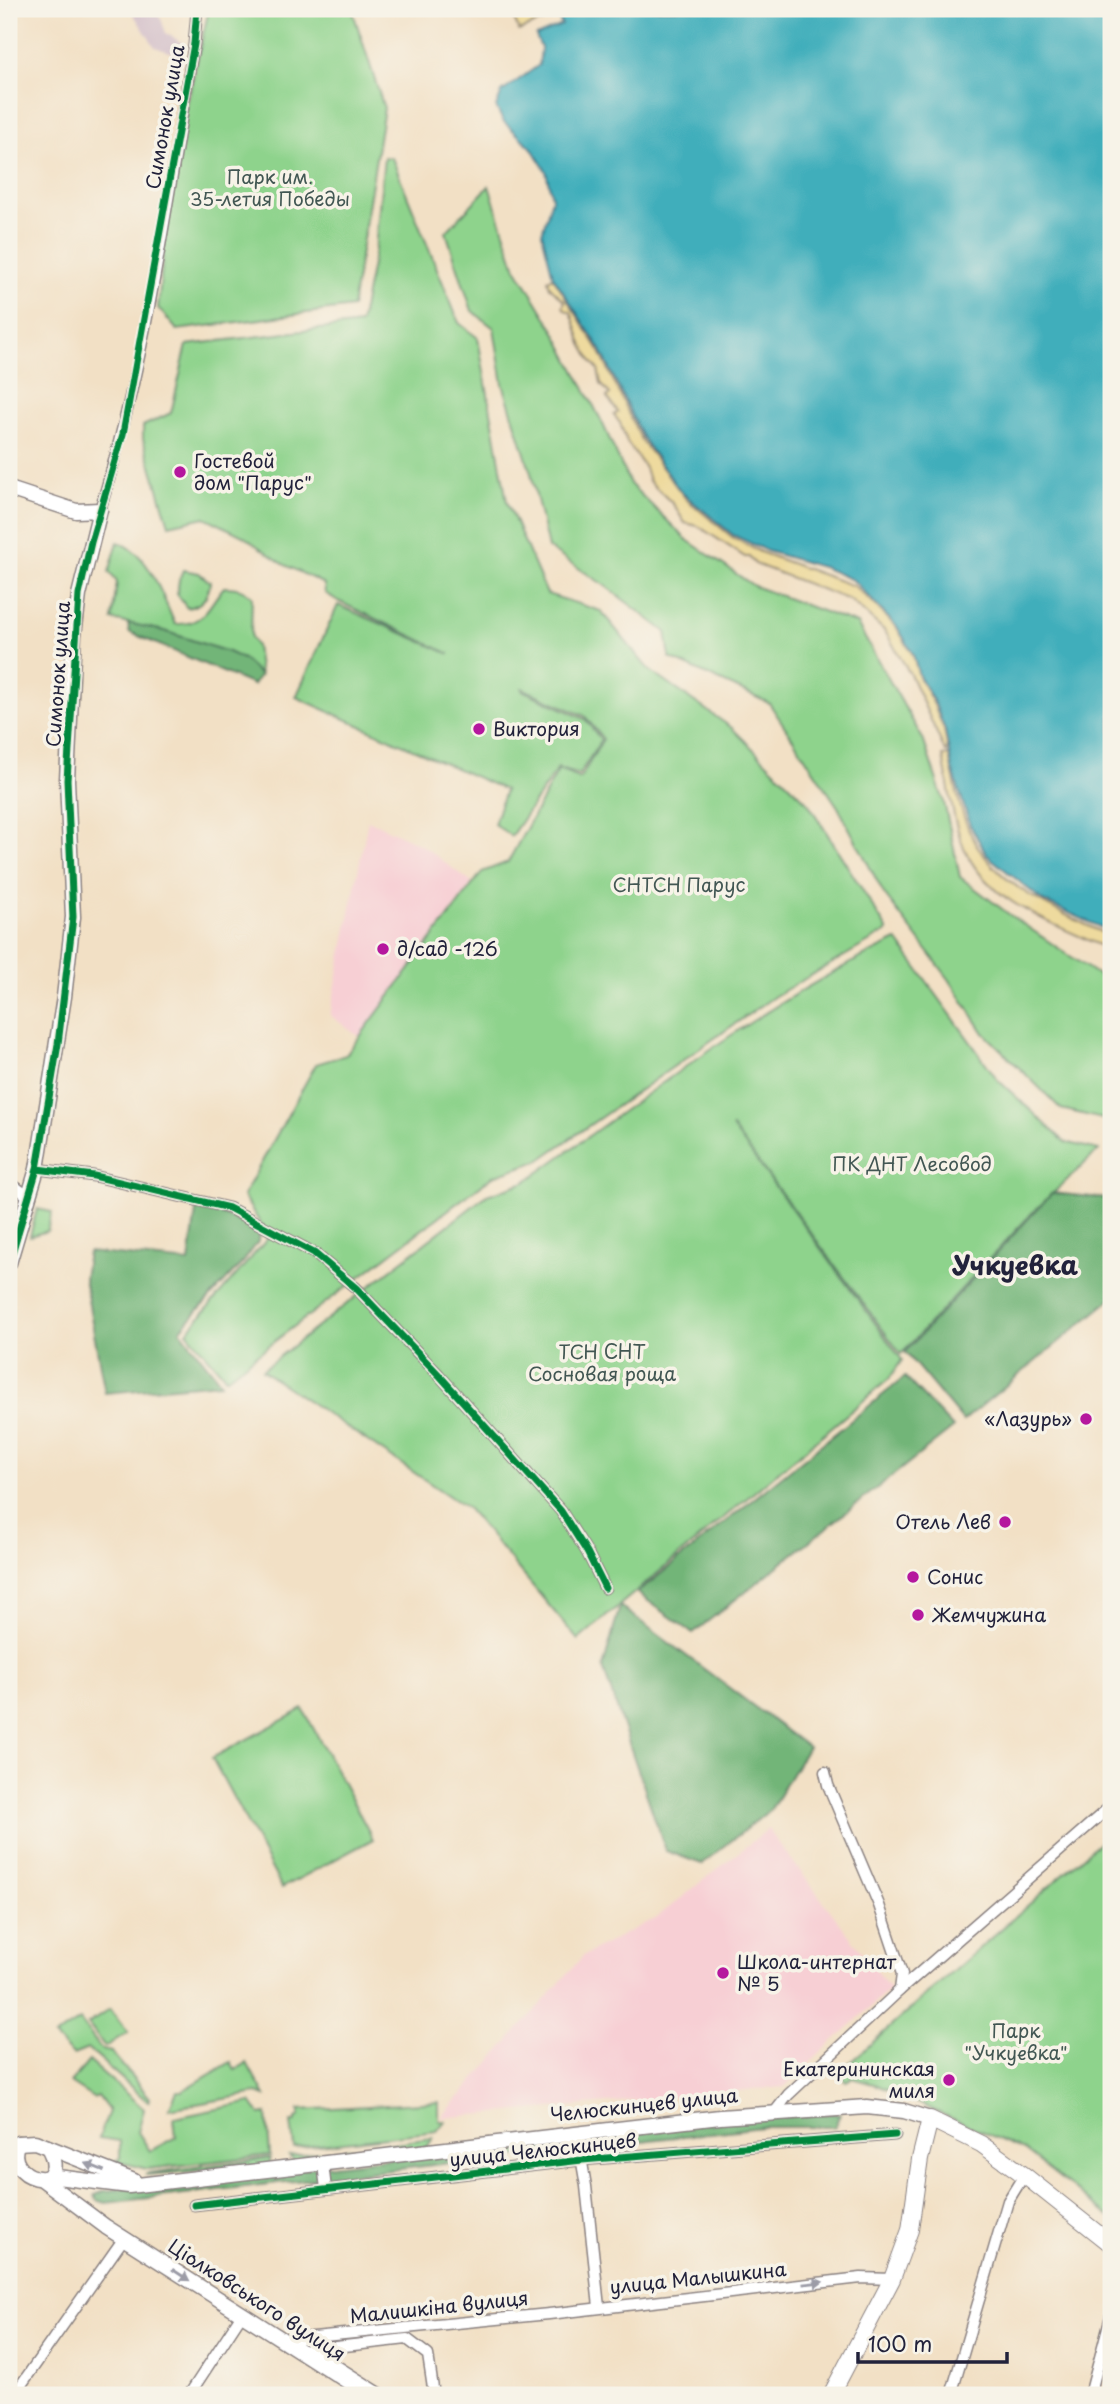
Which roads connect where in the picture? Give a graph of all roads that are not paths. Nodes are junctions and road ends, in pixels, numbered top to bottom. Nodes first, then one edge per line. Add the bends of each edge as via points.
1 (197, 9) edge
2 (9, 489) edge
3 (100, 510) junction
4 (37, 1168) junction
5 (9, 1182) edge
6 (29, 1197) junction
7 (9, 1263) edge
8 (606, 1588) dead end
9 (825, 1772) dead end
10 (1111, 1806) edge
11 (900, 1990) junction
12 (774, 2113) junction
13 (930, 2119) junction
14 (577, 2134) junction
15 (895, 2135) dead end
16 (13, 2144) edge
17 (48, 2147) junction
18 (582, 2160) junction
19 (323, 2164) junction
20 (9, 2174) edge
21 (25, 2174) junction
22 (1024, 2175) junction
23 (46, 2178) junction
24 (143, 2184) junction
25 (326, 2189) junction
26 (194, 2204) dead end
27 (124, 2238) junction
28 (1111, 2244) edge
29 (892, 2279) junction
30 (599, 2307) junction
31 (241, 2316) junction
32 (1111, 2316) edge
33 (282, 2340) junction
34 (305, 2350) junction
35 (14, 2395) edge
36 (189, 2395) edge
37 (369, 2395) edge
38 (383, 2395) edge
39 (434, 2395) edge
40 (831, 2395) edge
41 (951, 2395) edge
42 (1090, 2395) edge

1 - 3 street, Симонок улица via 143,332 123,434
2 - 3 main road via 76,511
3 - 4 main road, Симонок улица via 80,585 74,636 67,780 73,917
4 - 6 main road, Симонок улица
4 - 8 street via 94,1176 229,1208 314,1253 356,1287 561,1511
5 - 6 street
6 - 7 main road, Симонок улица
9 - 11 street via 879,1905 902,1974
10 - 11 street
11 - 12 street
12 - 13 main road, Челюскинцев улица via 867,2107
12 - 14 main road, Челюскинцев улица
13 - 22 main road, Челюскинцев улица via 981,2144
13 - 29 main road via 910,2230
14 - 18 street, улица Малышкина
14 - 19 main road, Челюскинцев улица
15 - 18 street, улица Челюскинцев
16 - 17 main road via 35,2142
16 - 21 main road
17 - 23 main road via 52,2161
24 -> 17 main road
18 - 25 street, улица Челюскинцев
18 - 30 street, улица Малышкина
19 - 24 main road, Челюскинцев улица
19 - 25 street
20 - 21 main road
21 - 23 main road
22 - 28 main road, Челюскинцев улица
22 - 41 street via 1008,2201
23 - 24 main road
23 - 27 main road, Ціолковського вулиця
25 - 26 street, улица Челюскинцев
27 -> 31 main road, Ціолковського вулиця
27 - 35 street
30 -> 29 street, улица Малышкина via 862,2278
29 - 40 main road
30 - 33 street, Малишкіна вулиця
31 - 33 main road, Ціолковського вулиця
31 - 36 street
32 - 42 street
33 - 34 main road, Ціолковського вулиця
34 - 37 main road, Ціолковського вулиця
34 - 38 street
34 - 39 street via 407,2339 428,2355

